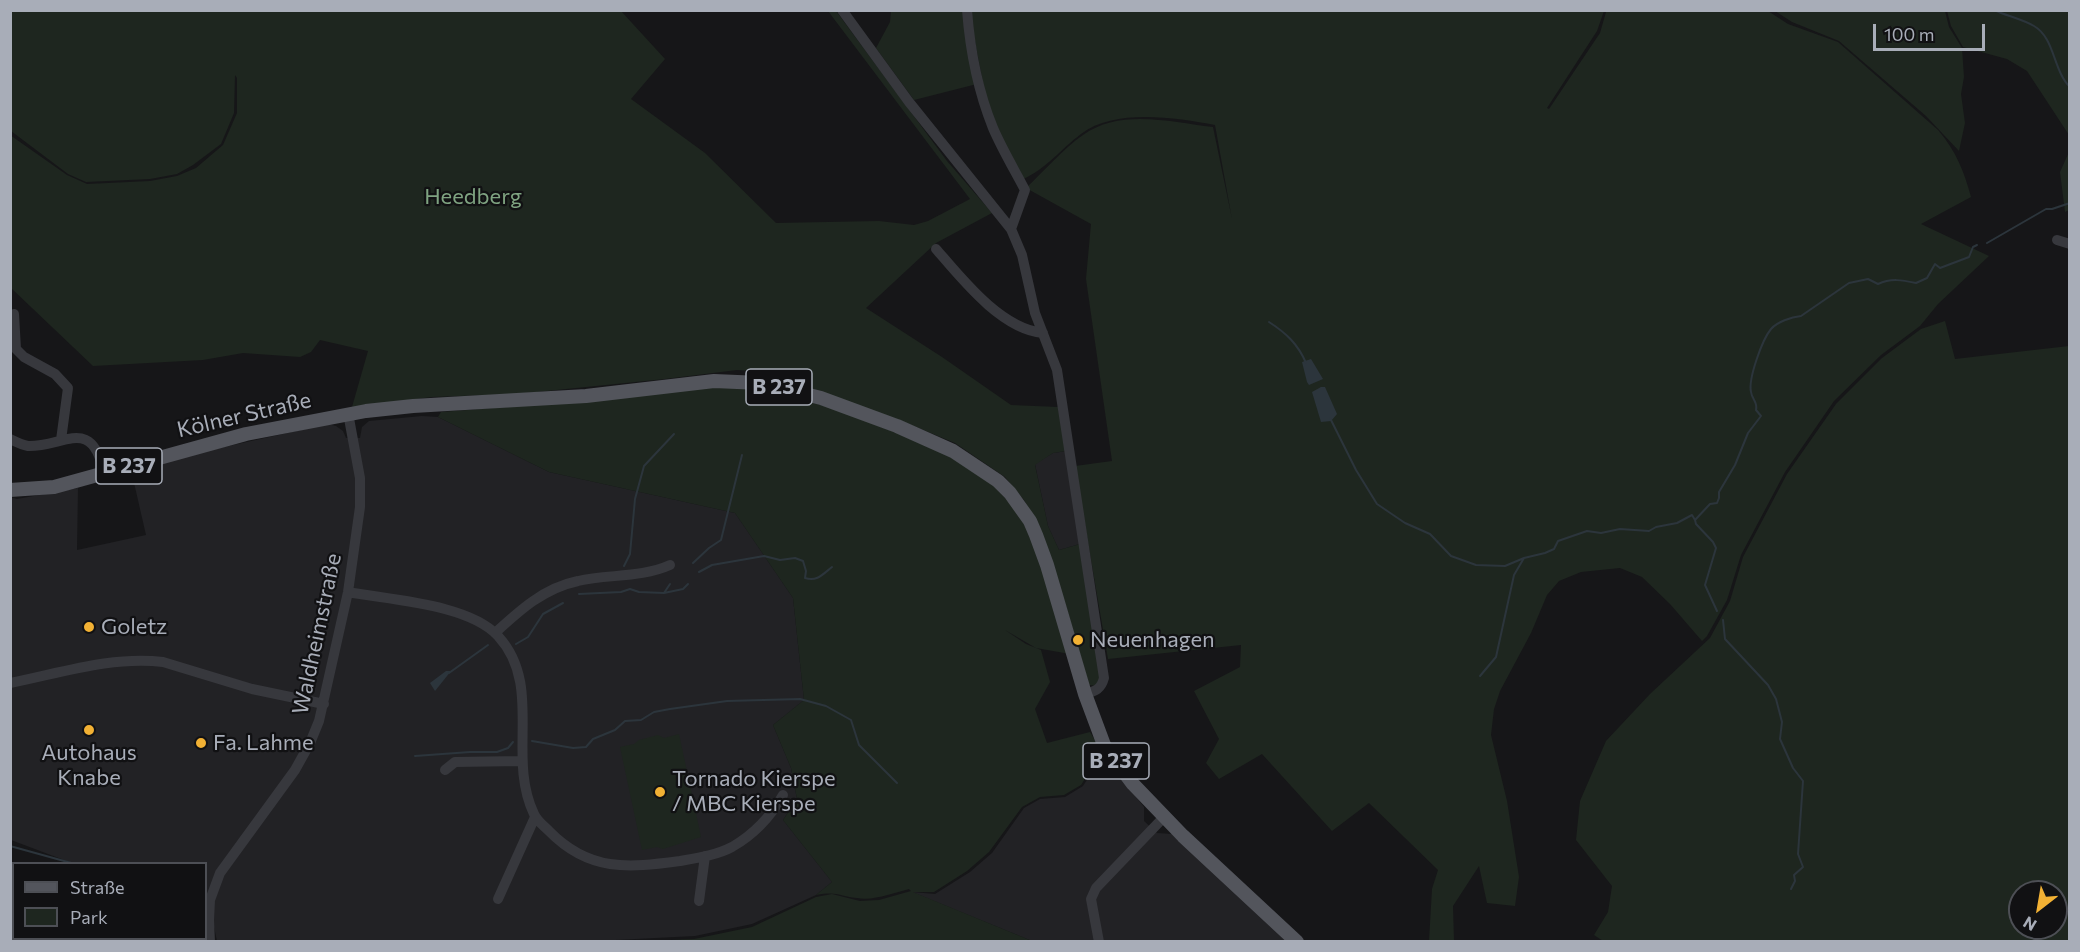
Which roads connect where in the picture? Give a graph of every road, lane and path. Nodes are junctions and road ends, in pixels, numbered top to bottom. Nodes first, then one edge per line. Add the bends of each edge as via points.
1 (842, 10) edge
2 (967, 10) edge
3 (1011, 229) junction
4 (2057, 240) dead end
5 (2070, 244) edge
6 (936, 249) dead end
7 (14, 314) dead end
8 (1043, 333) junction
9 (348, 413) junction
10 (10, 439) edge
11 (61, 440) junction
12 (104, 473) junction
13 (10, 490) edge
14 (670, 565) dead end
15 (348, 592) junction
16 (495, 633) junction
17 (10, 683) edge
18 (1085, 694) junction
19 (324, 704) junction
20 (521, 761) junction
21 (445, 770) dead end
22 (783, 795) dead end
23 (535, 817) junction
24 (1164, 817) junction
25 (705, 856) junction
26 (498, 899) dead end
27 (699, 902) dead end
28 (210, 942) edge
29 (1099, 942) edge
30 (1297, 942) edge

1 - 3 street via 909,102
2 - 3 street via 985,108 1025,189
3 - 8 street
4 - 5 street
6 - 8 street via 975,293 1004,317 1029,331
7 - 11 street via 16,349 55,374 68,388
8 - 18 street via 1056,370 1104,678 1102,686
9 - 12 main road, Kölner Straße / B 237 via 246,434
9 - 15 street, Waldheimstraße via 361,493
9 - 18 main road, B 237 via 738,381 789,389 897,426 953,451 999,480 1030,521
10 - 11 street via 30,446
11 - 12 street via 79,438 91,443
12 - 13 main road, Kölner Straße / B 237 via 54,487
14 - 16 street via 656,572 578,580 560,586 541,594
15 - 16 street via 444,609 475,618
15 - 19 street, Waldheimstraße
16 - 20 street via 510,650 517,666 523,702
17 - 19 street via 108,661 152,661
18 - 24 main road, B 237 via 1104,745
19 - 28 street, Waldheimstraße via 303,756 220,873 210,900
20 - 21 street via 455,762
20 - 23 street via 526,795
22 - 25 street via 765,822 732,847
23 - 25 street via 568,848 613,865 638,867
23 - 26 street
24 - 29 street via 1090,899
24 - 30 main road, B 237
25 - 27 street

